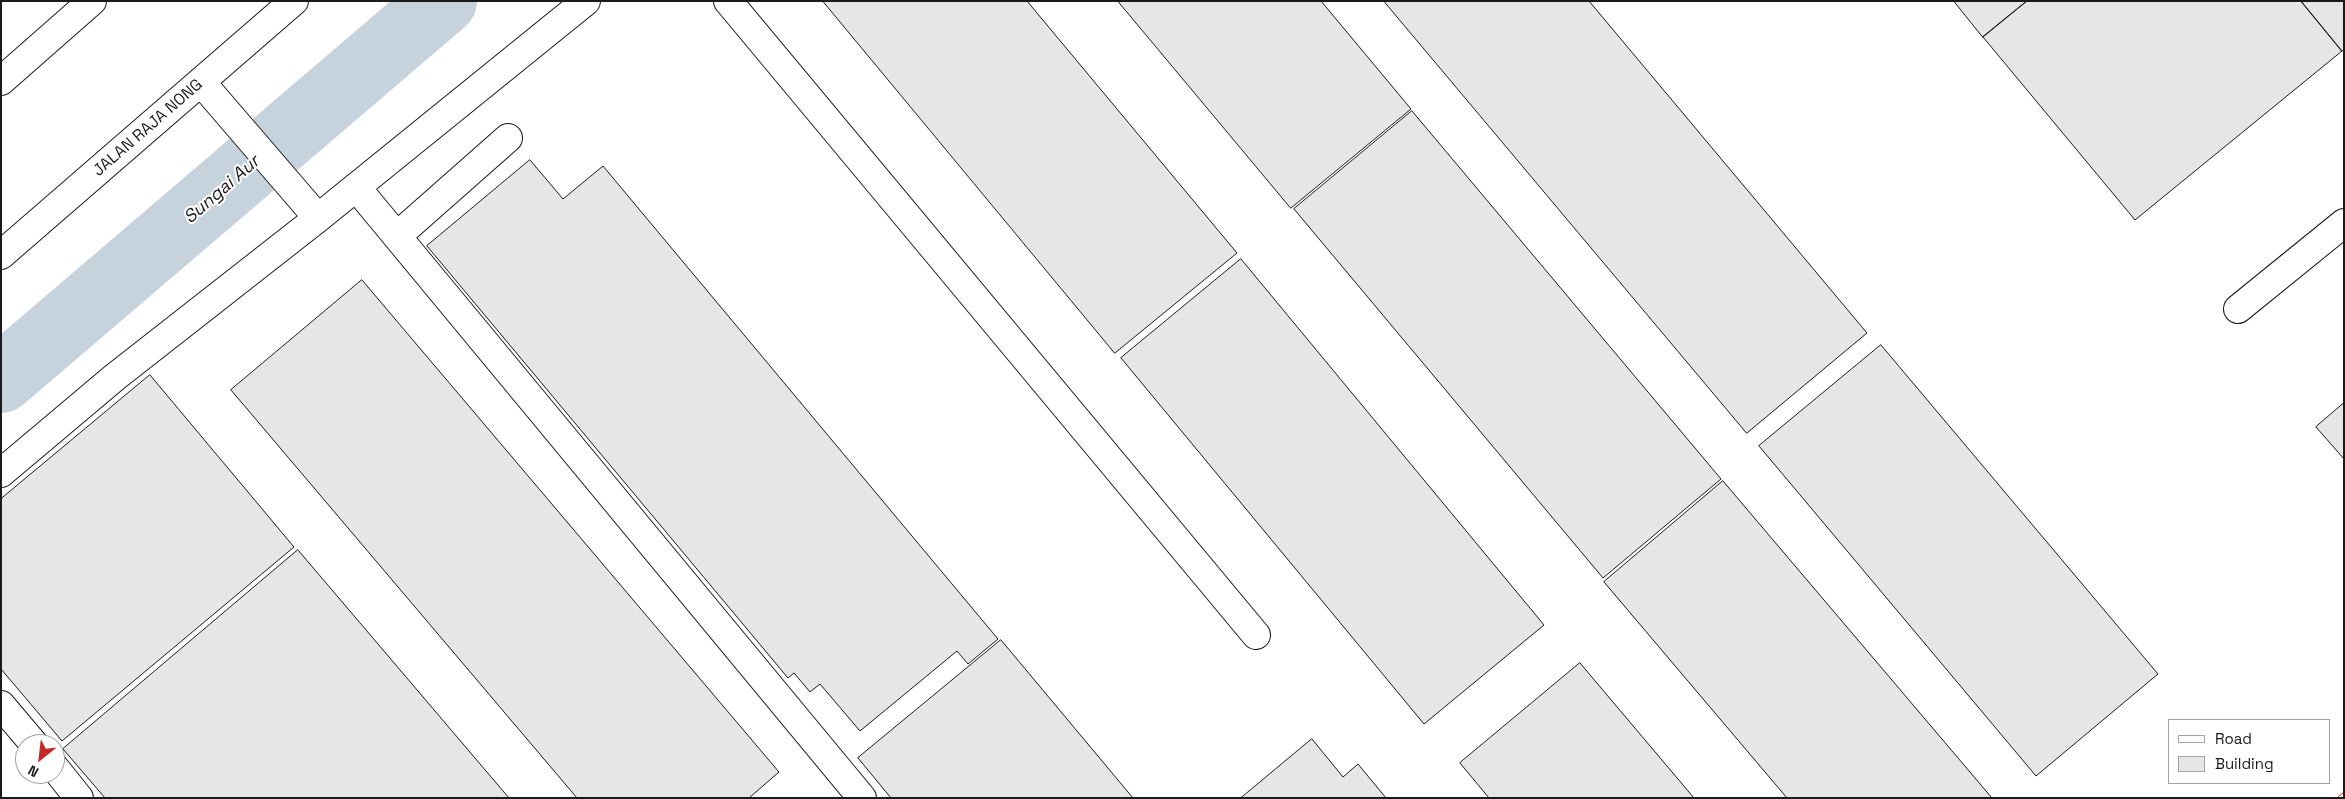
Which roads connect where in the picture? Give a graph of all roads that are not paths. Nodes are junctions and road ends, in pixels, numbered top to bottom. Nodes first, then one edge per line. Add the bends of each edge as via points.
1 (92, 1) edge
2 (294, 1) edge
3 (586, 1) edge
4 (728, 1) edge
5 (1, 81) edge
6 (201, 82) junction
7 (508, 138) dead end
8 (356, 187) junction
9 (318, 218) junction
10 (2344, 223) edge
11 (397, 236) junction
12 (1, 255) edge
13 (2238, 309) dead end
14 (1, 473) edge
15 (1256, 635) dead end
16 (1, 705) edge
17 (26, 734) edge
18 (65, 780) edge
19 (79, 798) edge
20 (862, 798) edge

1 - 5 main road
2 - 6 main road, JALAN RAJA NONG
3 - 8 main road
4 - 15 main road
6 - 9 main road
6 - 12 main road, JALAN RAJA NONG
7 - 11 main road
8 - 9 main road
8 - 11 main road
9 - 14 main road via 115,377
10 - 13 main road
11 - 20 main road
16 - 17 main road
18 - 19 main road

